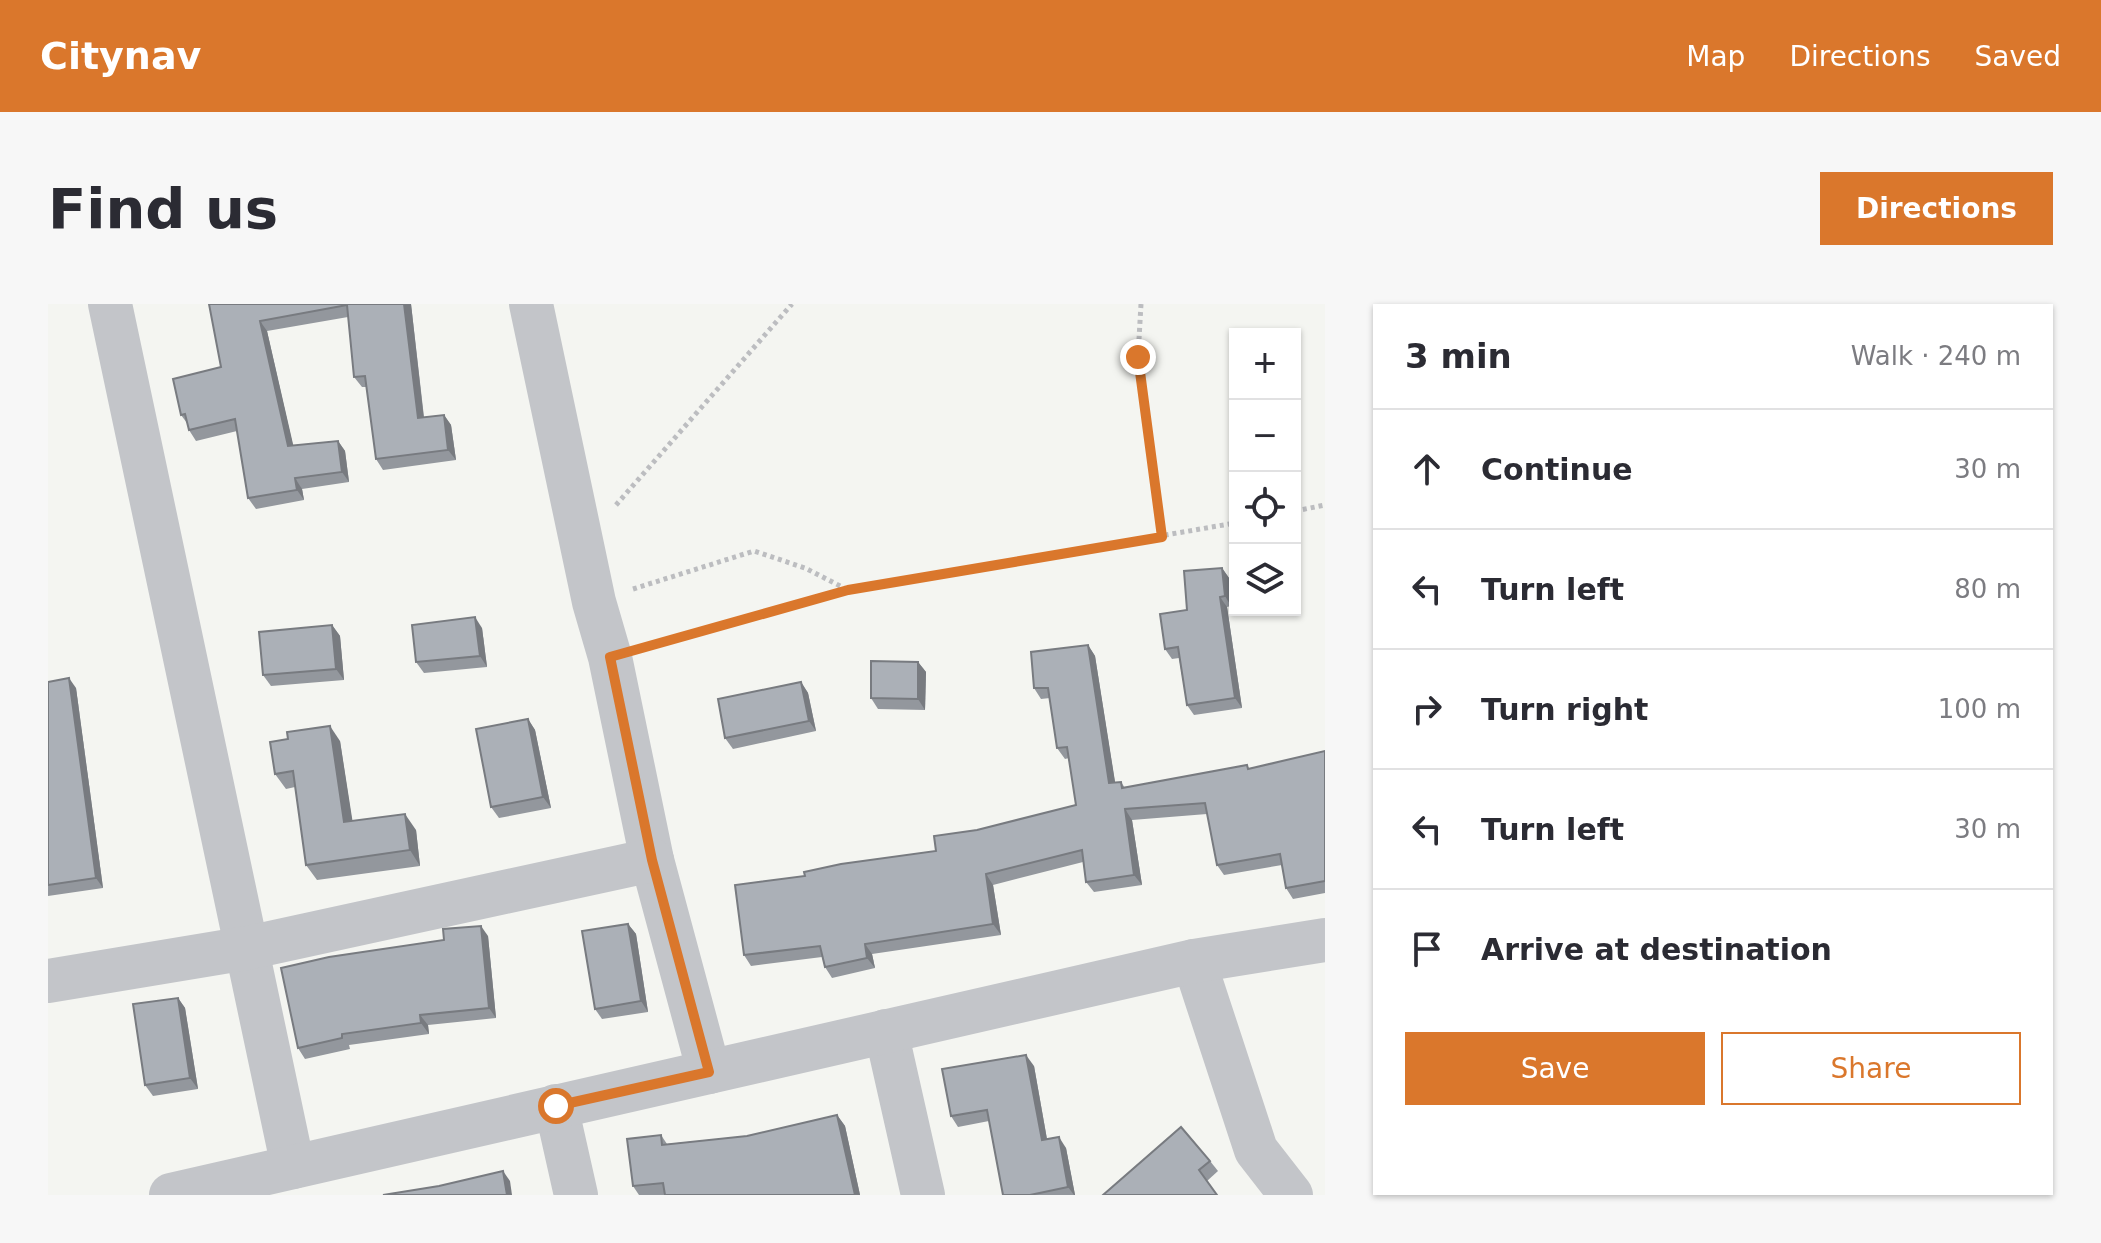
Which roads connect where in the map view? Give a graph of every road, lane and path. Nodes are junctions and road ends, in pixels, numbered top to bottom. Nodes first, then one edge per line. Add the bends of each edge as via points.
1 (110, 304) edge
2 (531, 304) edge
3 (792, 304) edge
4 (1141, 304) edge
5 (1325, 505) edge
6 (1301, 510) edge
7 (1229, 524) edge
8 (1162, 537) junction
9 (582, 545) junction
10 (848, 590) junction
11 (594, 602) junction
12 (610, 657) junction
13 (652, 860) junction
14 (1325, 940) edge
15 (247, 948) junction
16 (1194, 961) junction
17 (48, 981) edge
18 (886, 1031) junction
19 (709, 1072) junction
20 (556, 1106) junction
21 (293, 1167) junction
22 (222, 1190) edge
23 (171, 1195) edge
24 (576, 1195) edge
25 (923, 1195) edge
26 (1291, 1195) edge

1 - 15 street
2 - 9 street
3 - 9 path
4 - 8 path via 1138,357
5 - 6 path
7 - 8 path
8 - 10 path
9 - 11 street
10 - 11 path via 754,551
10 - 12 path
11 - 12 street
12 - 13 street
13 - 15 street
13 - 19 street
14 - 16 street
15 - 17 street
15 - 21 street
16 - 18 street
16 - 26 street via 1256,1150
18 - 19 street
18 - 25 street
19 - 20 street
20 - 21 street
20 - 24 street
21 - 22 street
22 - 23 street

